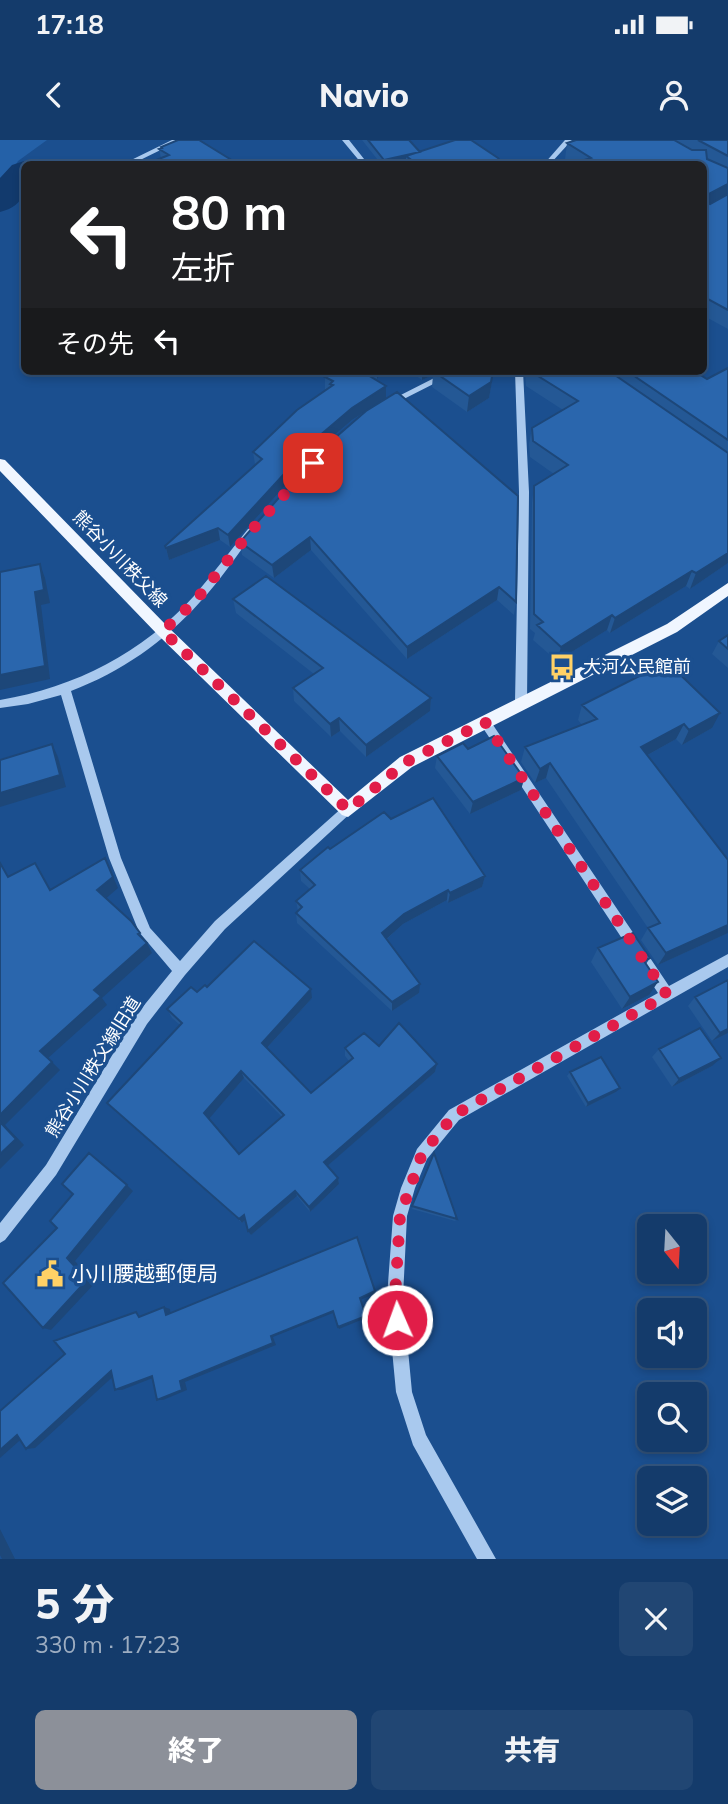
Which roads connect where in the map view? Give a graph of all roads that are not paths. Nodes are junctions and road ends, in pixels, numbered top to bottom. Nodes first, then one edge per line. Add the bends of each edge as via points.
1 (178, 140) edge
2 (345, 140) edge
3 (569, 140) edge
4 (136, 160) joint
5 (140, 161) edge
6 (362, 161) edge
7 (550, 161) edge
8 (447, 375) edge
9 (519, 375) edge
10 (386, 391) edge
11 (398, 398) junction
12 (374, 412) edge
13 (0, 463) edge
14 (260, 522) edge
15 (728, 588) edge
16 (163, 631) junction
17 (65, 691) junction
18 (521, 702) junction
19 (0, 704) edge
20 (485, 722) junction
21 (348, 810) junction
22 (728, 960) edge
23 (180, 971) junction
24 (667, 995) junction
25 (0, 1235) edge
26 (487, 1559) edge

1 - 4 street
2 - 6 street
3 - 7 street
4 - 5 street
8 - 11 street
9 - 18 street via 524,479
10 - 11 street
11 - 12 street
13 - 16 main road, 熊谷小川秩父線
14 - 16 street via 196,600
15 - 18 main road via 672,628
16 - 17 street via 105,671
16 - 21 main road, 熊谷小川秩父線
17 - 19 street
17 - 23 street via 116,858 145,932
18 - 20 main road
20 - 21 main road via 406,762
20 - 24 street
21 - 23 street, 熊谷小川秩父線旧道 via 220,925
22 - 24 street
23 - 25 street, 熊谷小川秩父線旧道 via 142,1019 51,1170
24 - 26 street via 454,1115 422,1154 408,1188 400,1216 395,1297 404,1392 419,1439

